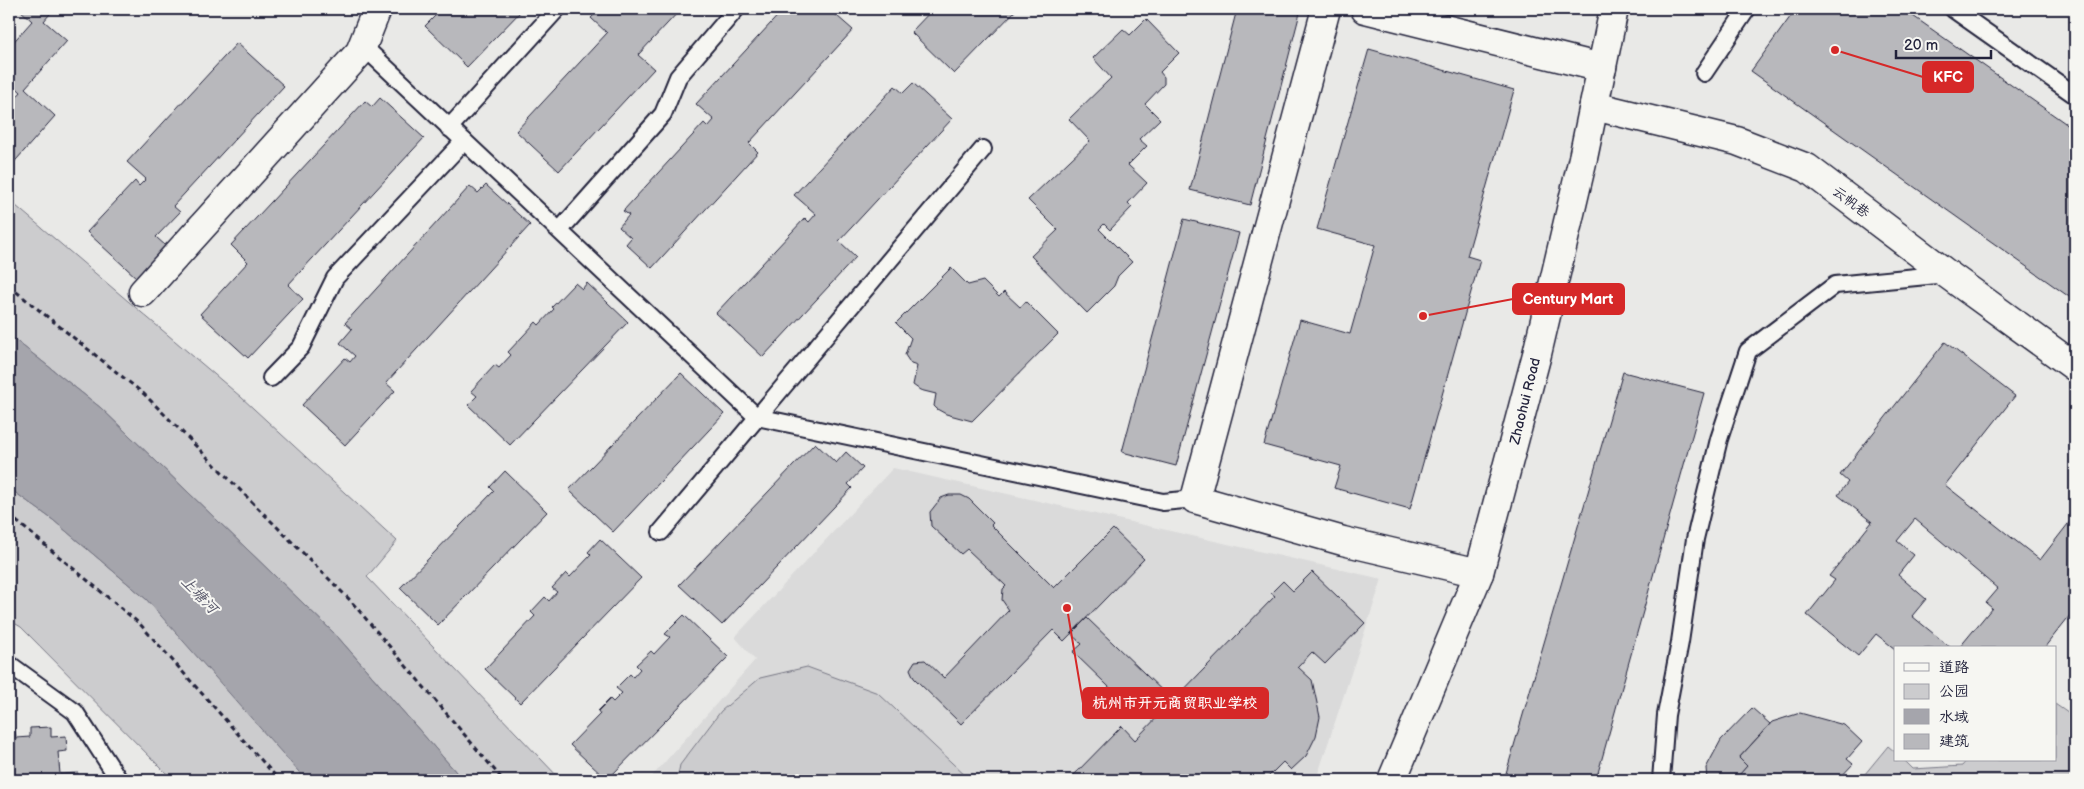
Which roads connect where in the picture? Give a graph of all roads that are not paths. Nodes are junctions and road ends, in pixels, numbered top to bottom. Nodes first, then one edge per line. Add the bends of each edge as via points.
1 (377, 9) edge
2 (557, 9) edge
3 (736, 9) edge
4 (1326, 9) edge
5 (1365, 9) edge
6 (1614, 9) edge
7 (1747, 9) edge
8 (1953, 9) edge
9 (362, 46) junction
10 (1602, 68) junction
11 (1704, 73) dead end
12 (2075, 95) edge
13 (1594, 106) junction
14 (449, 128) junction
15 (464, 141) junction
16 (983, 149) dead end
17 (560, 230) junction
18 (1947, 274) junction
19 (143, 292) dead end
20 (2075, 367) edge
21 (271, 378) dead end
22 (757, 417) junction
23 (1195, 499) junction
24 (661, 532) dead end
25 (1479, 573) junction
26 (9, 664) edge
27 (119, 780) edge
28 (1392, 780) edge
29 (1661, 780) edge

1 - 9 street
2 - 14 lane
3 - 17 lane via 678,77 663,114
4 - 23 street
5 - 10 street
6 - 10 street, Zhaohui Road
7 - 11 lane
8 - 12 lane
9 - 14 lane
9 - 19 street
10 - 13 street, Zhaohui Road
13 - 18 street, 云帆巷 via 1737,141 1807,168
13 - 25 street, Zhaohui Road via 1537,354
14 - 15 lane
15 - 17 lane
15 - 21 lane via 335,278 301,346
16 - 22 lane
17 - 22 lane
18 - 20 street, 云帆巷
18 - 29 lane via 1835,285 1748,350 1719,439 1695,539 1666,715
22 - 23 lane via 1163,502
22 - 24 lane
23 - 25 street via 1343,541
25 - 28 street, Zhaohui Road
26 - 27 lane via 76,712

